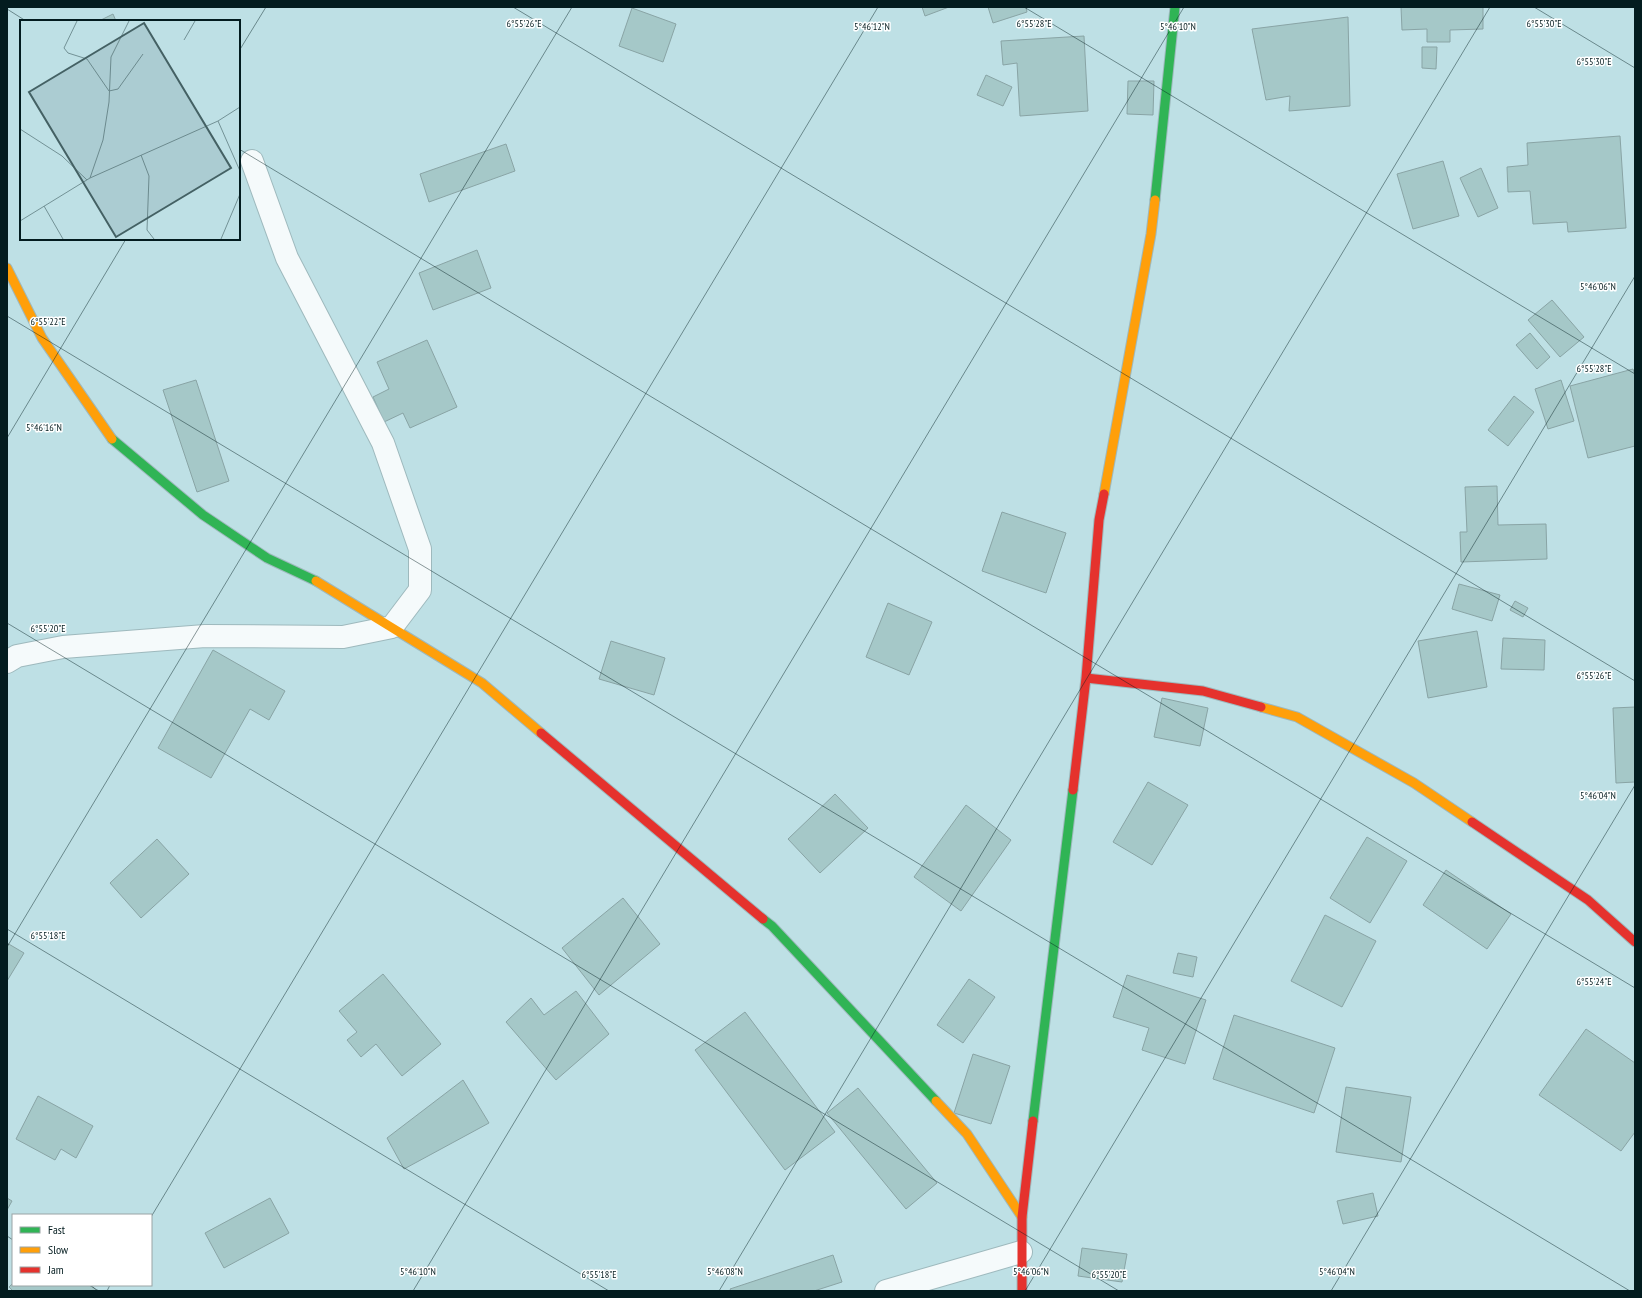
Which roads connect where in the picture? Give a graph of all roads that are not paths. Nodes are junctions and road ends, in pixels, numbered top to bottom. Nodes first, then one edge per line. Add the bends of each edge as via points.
1 (1174, 7) edge
2 (252, 161) dead end
3 (7, 268) edge
4 (392, 627) junction
5 (7, 662) edge
6 (1086, 678) junction
7 (1635, 942) edge
8 (1022, 1217) junction
9 (1021, 1252) junction
10 (886, 1291) edge
11 (1022, 1291) edge

1 - 6 street via 1151,234 1099,520
2 - 4 street via 287,258 382,443 420,548 420,590
3 - 4 street via 42,338 114,442 203,515 267,558 322,584
4 - 5 street via 343,637 205,636 63,647 17,656
4 - 8 street via 482,683 772,926 967,1134
6 - 7 street via 1203,691 1297,717 1414,783 1588,900
6 - 8 street
8 - 9 street
9 - 10 street
9 - 11 street

